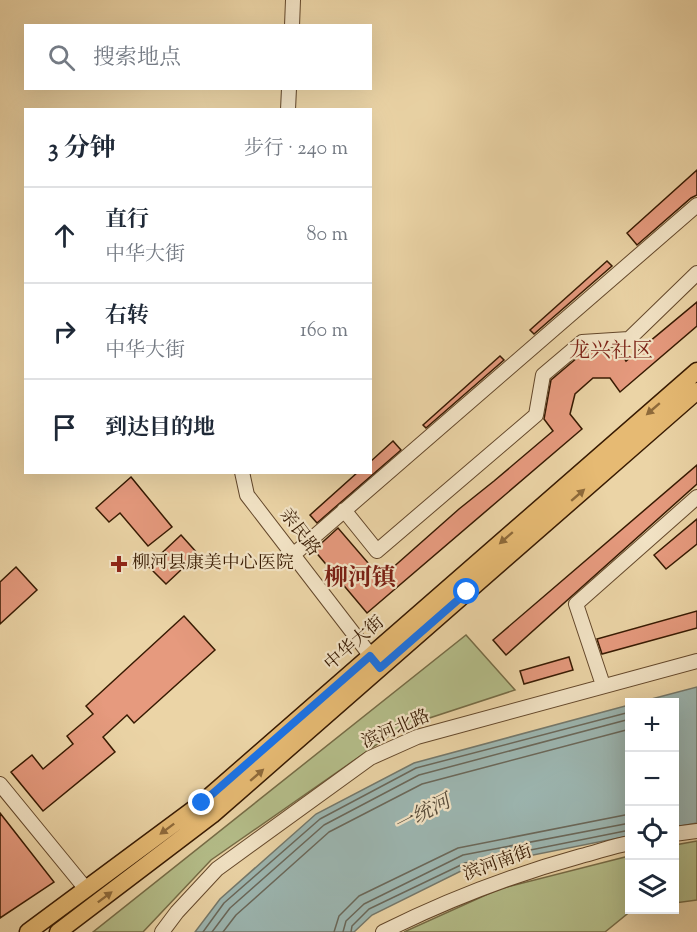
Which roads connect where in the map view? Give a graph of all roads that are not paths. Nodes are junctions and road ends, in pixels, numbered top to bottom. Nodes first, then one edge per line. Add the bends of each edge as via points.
1 (293, 0) edge
2 (292, 24) edge
3 (289, 90) edge
4 (288, 108) edge
5 (697, 205) edge
6 (697, 273) edge
7 (697, 371) edge
8 (697, 391) edge
9 (242, 474) edge
10 (697, 497) edge
11 (345, 510) junction
12 (292, 555) junction
13 (697, 661) edge
14 (375, 662) junction
15 (603, 685) junction
16 (0, 784) edge
17 (697, 831) edge
18 (679, 833) edge
19 (625, 844) edge
20 (86, 889) junction
21 (28, 932) edge
22 (58, 932) edge
23 (162, 932) edge
24 (384, 932) edge

1 - 2 street
3 - 4 street
5 - 11 street
6 - 11 street via 629,339 582,342 543,375 536,415 377,551
7 -> 14 main road, 中华大街
14 -> 8 main road, 中华大街
9 - 12 street, 亲民路 via 247,495
10 - 15 street via 576,604
11 - 12 street
12 - 14 street, 亲民路
13 - 15 street, 滨河北路
14 -> 20 main road, 中华大街 via 202,803
22 -> 14 main road, 中华大街 via 212,815
15 - 23 street, 滨河北路 via 417,737 370,758 217,869
16 - 20 street
17 - 18 street
19 - 24 street, 滨河南街 via 491,884
20 - 21 main road, 中华大街

